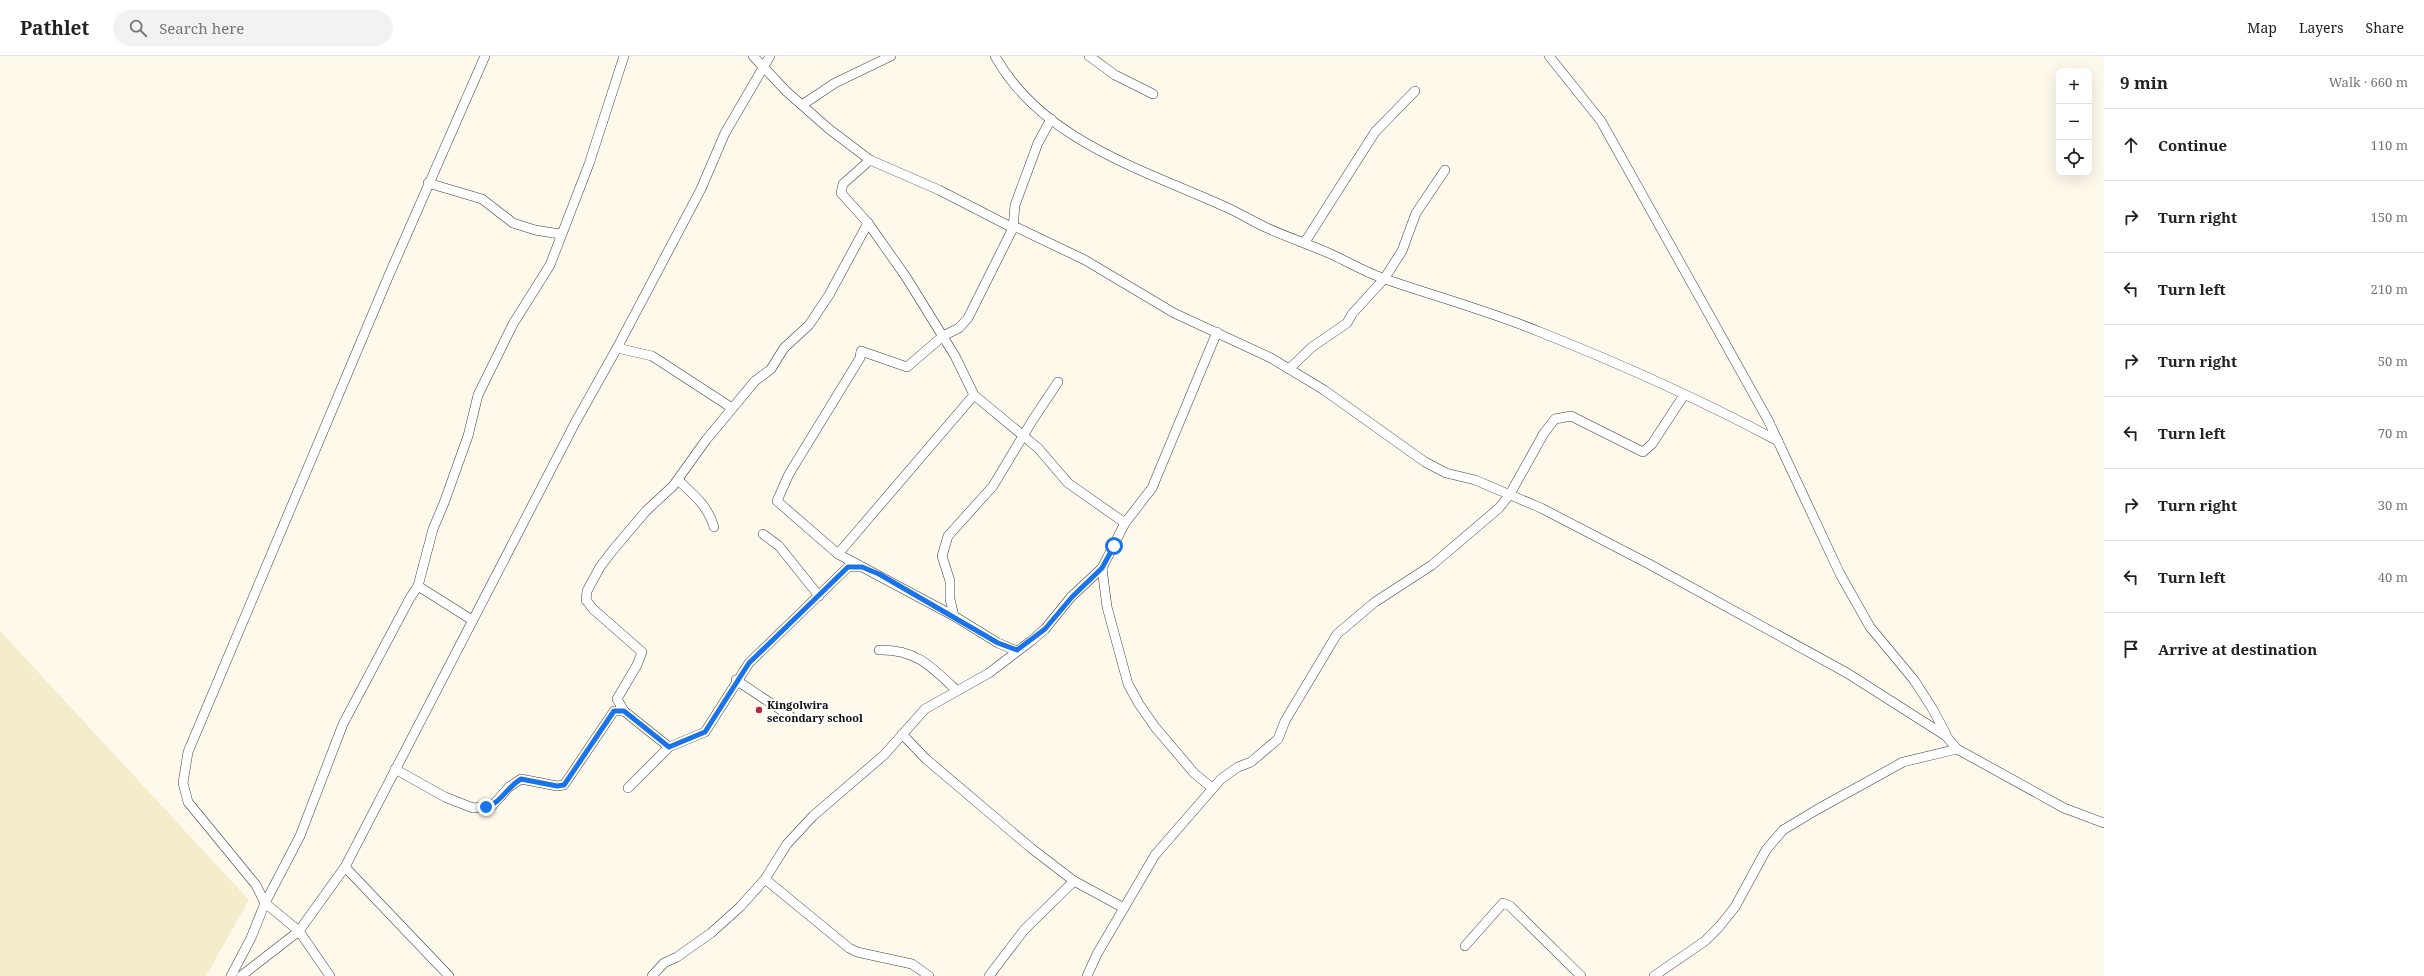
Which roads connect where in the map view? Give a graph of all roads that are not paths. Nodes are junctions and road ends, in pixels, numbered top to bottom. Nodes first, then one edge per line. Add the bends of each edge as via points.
1 (486, 56) edge
2 (624, 56) edge
3 (753, 56) edge
4 (770, 56) edge
5 (891, 56) edge
6 (995, 56) edge
7 (1089, 56) edge
8 (1549, 56) edge
9 (764, 66) junction
10 (1415, 91) dead end
11 (1153, 94) dead end
12 (802, 105) junction
13 (1051, 119) junction
14 (870, 160) junction
15 (1445, 170) dead end
16 (428, 183) junction
17 (868, 223) junction
18 (1013, 228) junction
19 (560, 234) junction
20 (1305, 242) junction
21 (1384, 279) junction
22 (1217, 332) junction
23 (942, 336) junction
24 (617, 348) junction
25 (1289, 369) junction
26 (1058, 382) dead end
27 (974, 395) junction
28 (1684, 395) junction
29 (732, 408) junction
30 (1023, 436) junction
31 (1778, 441) junction
32 (678, 480) junction
33 (1510, 494) junction
34 (1125, 523) junction
35 (714, 527) dead end
36 (763, 534) dead end
37 (838, 554) junction
38 (862, 567) junction
39 (1102, 568) junction
40 (418, 586) junction
41 (819, 596) junction
42 (954, 616) junction
43 (472, 620) junction
44 (879, 650) dead end
45 (1017, 650) junction
46 (736, 680) junction
47 (956, 690) junction
48 (624, 711) junction
49 (790, 716) dead end
50 (902, 734) junction
51 (1946, 736) junction
52 (669, 747) junction
53 (1958, 748) junction
54 (395, 769) junction
55 (628, 788) dead end
56 (1212, 788) junction
57 (2104, 823) edge
58 (345, 867) junction
59 (765, 879) junction
60 (1074, 881) junction
61 (265, 903) junction
62 (1124, 908) junction
63 (299, 931) junction
64 (1466, 946) dead end
65 (231, 976) edge
66 (241, 976) edge
67 (330, 976) edge
68 (449, 976) edge
69 (652, 976) edge
70 (929, 976) edge
71 (989, 976) edge
72 (1087, 976) edge
73 (1581, 976) edge
74 (1654, 976) edge

1 - 16 street
2 - 19 street via 589,164
3 - 9 street
4 - 9 street
5 - 12 street via 835,83
6 - 13 street via 1002,68
7 - 11 street via 1115,75
8 - 31 street via 1601,121 1704,303
9 - 12 street
9 - 24 street via 728,127 701,189
10 - 20 street via 1371,137
12 - 14 street
13 - 18 street via 1038,143 1015,205
13 - 20 street via 1091,147 1228,208 1268,229
14 - 17 street via 843,184 840,193
14 - 18 street via 939,190
15 - 21 street via 1416,213 1402,251
16 - 19 street via 482,199 513,223
16 - 61 street via 186,759 183,783 188,802 256,885
17 - 23 street via 906,277
17 - 29 street via 809,325 784,348 771,369 755,381
18 - 22 street via 1018,228 1085,260 1174,313
18 - 23 street via 968,318 959,328
19 - 40 street via 550,265 512,324 478,395 468,436 433,529
20 - 21 street
21 - 25 street via 1347,323 1312,347
21 - 28 street via 1542,332
22 - 25 street
22 - 34 street via 1152,488
23 - 27 street
23 - 37 street via 907,367 861,351 860,358 780,492 777,503
24 - 29 street via 652,356
24 - 43 street
25 - 33 street via 1324,390 1425,462 1446,473 1475,480
26 - 30 street
27 - 30 street
27 - 37 street
28 - 31 street via 1728,414
28 - 33 street via 1644,452 1571,416 1555,418
29 - 32 street
30 - 34 street via 1038,448 1068,483
30 - 42 street via 994,486 948,536 942,556 950,582
31 - 51 street via 1851,594 1870,627 1914,680
32 - 35 street via 703,503 710,513
32 - 48 street via 646,511 613,550 587,591 586,600 593,609 642,652 617,699
33 - 51 street via 1649,564 1847,672
33 - 56 street via 1474,531 1432,565 1375,602 1337,634 1285,721 1278,739 1251,762 1238,767
34 - 39 street
36 - 41 street via 779,546
37 - 38 street
38 - 41 street via 848,567
38 - 42 street
39 - 45 street via 1072,597 1045,629
39 - 56 street via 1107,607 1128,684 1139,704 1168,742 1194,773
40 - 43 street
40 - 61 street via 343,724 300,836
41 - 46 street via 749,663
42 - 45 street via 998,643
43 - 54 street
44 - 47 street via 896,649 916,656
45 - 47 street via 989,672
46 - 49 street
46 - 52 street via 705,732
47 - 50 street via 925,709
48 - 52 street
48 - 54 street via 614,711 564,785 521,779 508,787 492,806 473,808 445,797
50 - 59 street via 884,755 814,816 787,844
50 - 60 street via 926,759
51 - 53 street
52 - 55 street
53 - 57 street via 2064,808
53 - 74 street via 1903,762 1783,830 1766,850 1735,907 1719,927 1705,941
54 - 58 street
56 - 62 street via 1155,855
58 - 63 street
58 - 68 street
59 - 69 street via 740,907 711,933 664,963
59 - 70 street via 849,948 912,964
60 - 62 street
60 - 71 street via 1024,930
61 - 63 street
61 - 65 street via 251,938
62 - 72 street
63 - 66 street
63 - 67 street
64 - 73 street via 1503,903 1510,906

